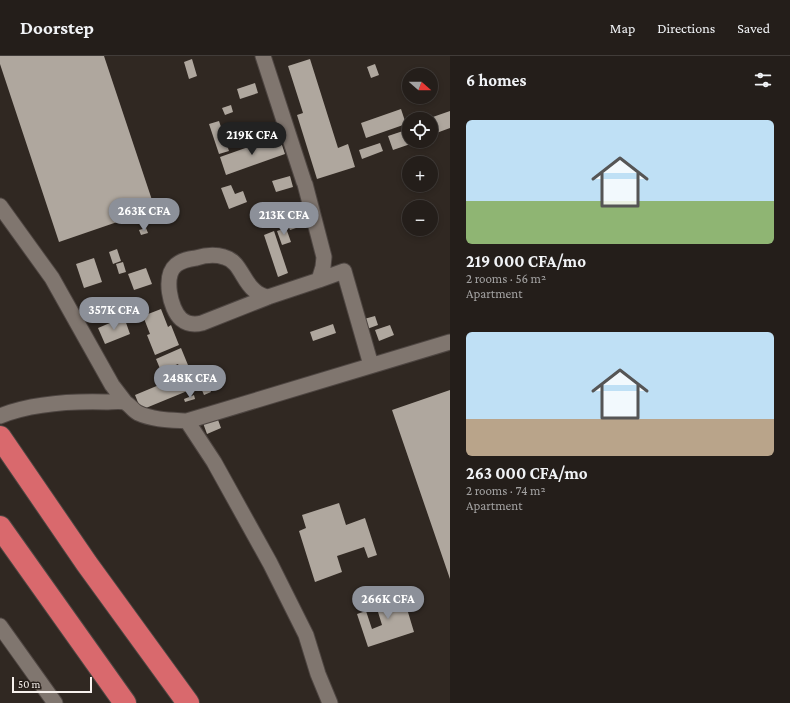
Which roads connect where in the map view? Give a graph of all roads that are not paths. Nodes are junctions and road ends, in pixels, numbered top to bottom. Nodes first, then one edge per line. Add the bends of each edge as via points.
1 (263, 56) edge
2 (0, 206) edge
3 (319, 280) junction
4 (268, 297) junction
5 (450, 342) edge
6 (371, 365) junction
7 (125, 402) junction
8 (0, 416) edge
9 (187, 421) junction
10 (2, 440) edge
11 (0, 527) edge
12 (0, 626) edge
13 (55, 703) edge
14 (125, 703) edge
15 (188, 703) edge
16 (330, 703) edge

1 - 3 street via 304,183 324,257
2 - 7 street via 52,278 112,385
3 - 4 street
3 - 6 street via 344,271
4 - 4 street via 202,323 193,324 182,319 177,313 168,280 173,269 182,262 219,255 236,265 251,287
5 - 6 street
6 - 9 street
7 - 8 street via 56,404 22,408
7 - 9 street via 137,413 165,420
9 - 16 street via 214,462 270,563 306,634
10 - 15 highway
11 - 14 highway
12 - 13 street

